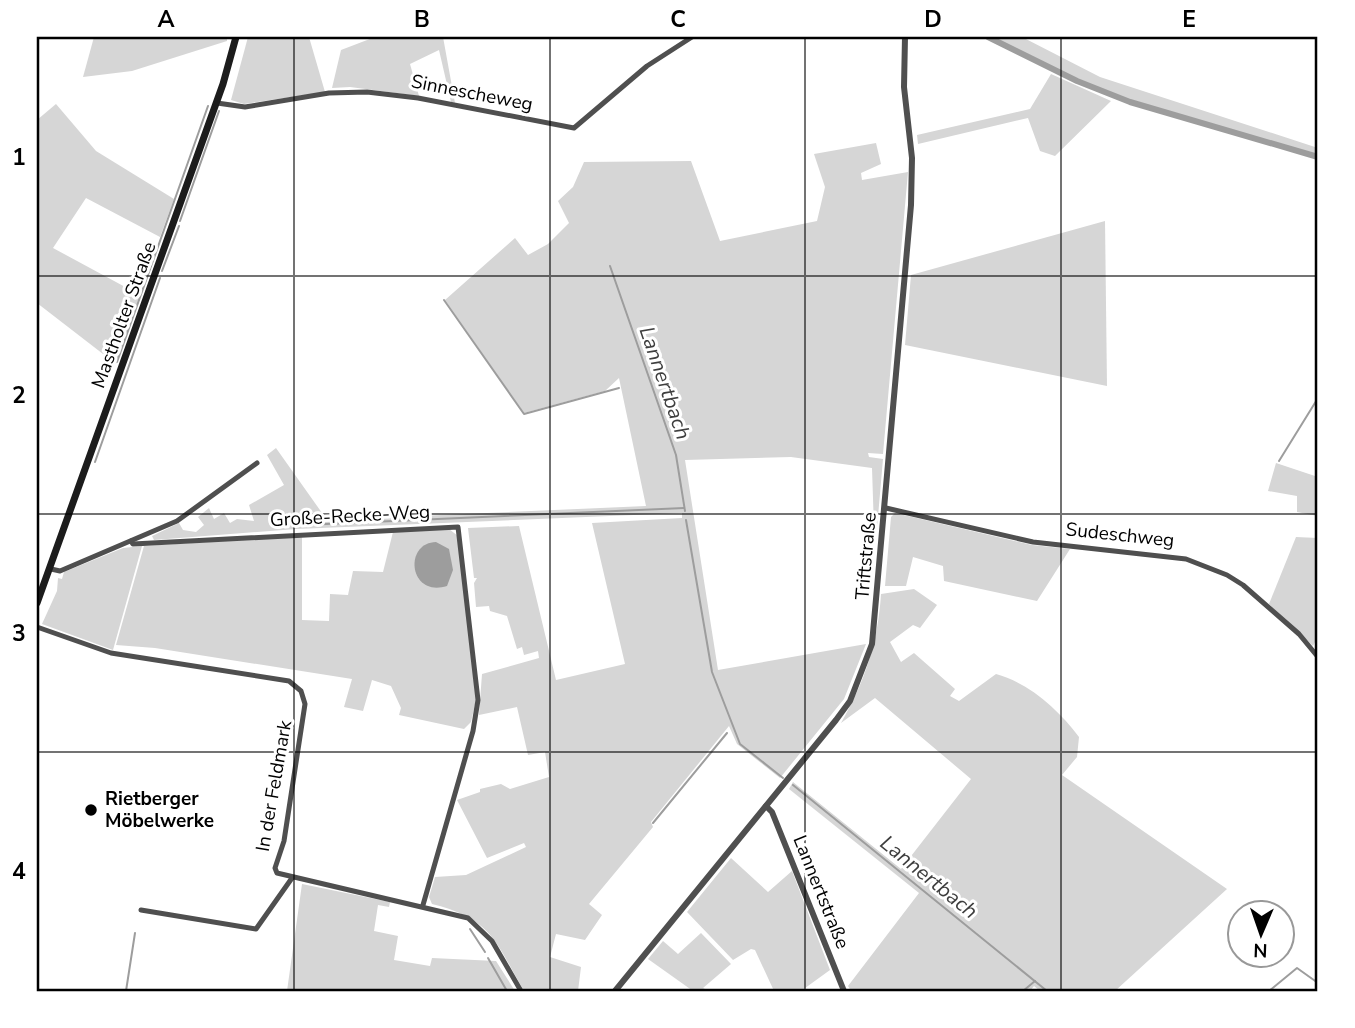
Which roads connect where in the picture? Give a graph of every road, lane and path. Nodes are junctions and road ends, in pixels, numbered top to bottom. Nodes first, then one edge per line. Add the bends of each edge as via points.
1 (236, 37) edge
2 (692, 37) edge
3 (905, 37) edge
4 (216, 103) junction
5 (257, 463) dead end
6 (886, 508) junction
7 (147, 534) junction
8 (131, 541) junction
9 (150, 543) junction
10 (51, 569) junction
11 (37, 603) edge
12 (37, 627) edge
13 (1318, 657) edge
14 (766, 806) junction
15 (292, 878) junction
16 (423, 905) junction
17 (141, 910) dead end
18 (521, 991) edge
19 (615, 991) edge
20 (844, 991) edge

1 - 4 main road, Mastholter Straße
2 - 4 street, Sinnescheweg via 647,66 573,128 367,92 330,93 245,107
3 - 6 street, Triftstraße via 911,205
4 - 10 main road, Mastholter Straße
5 - 7 street, Große-Recke-Weg via 177,521
6 - 13 street, Sudeschweg via 1033,542 1186,559 1243,585
6 - 14 street, Triftstraße via 875,628 860,678 836,720
7 - 8 street, Große-Recke-Weg
7 - 9 street
8 - 9 street, Große-Recke-Weg
8 - 10 street, Große-Recke-Weg via 60,571
9 - 16 street, Große-Recke-Weg via 458,527 478,700
10 - 11 main road, Mastholter Straße
12 - 15 street, In der Feldmark via 111,653 289,681 301,691 304,704 284,841 275,868
14 - 19 street, Triftstraße
14 - 20 street, Lannertstraße
15 - 16 street
15 - 17 street via 256,929
16 - 18 street via 478,924

